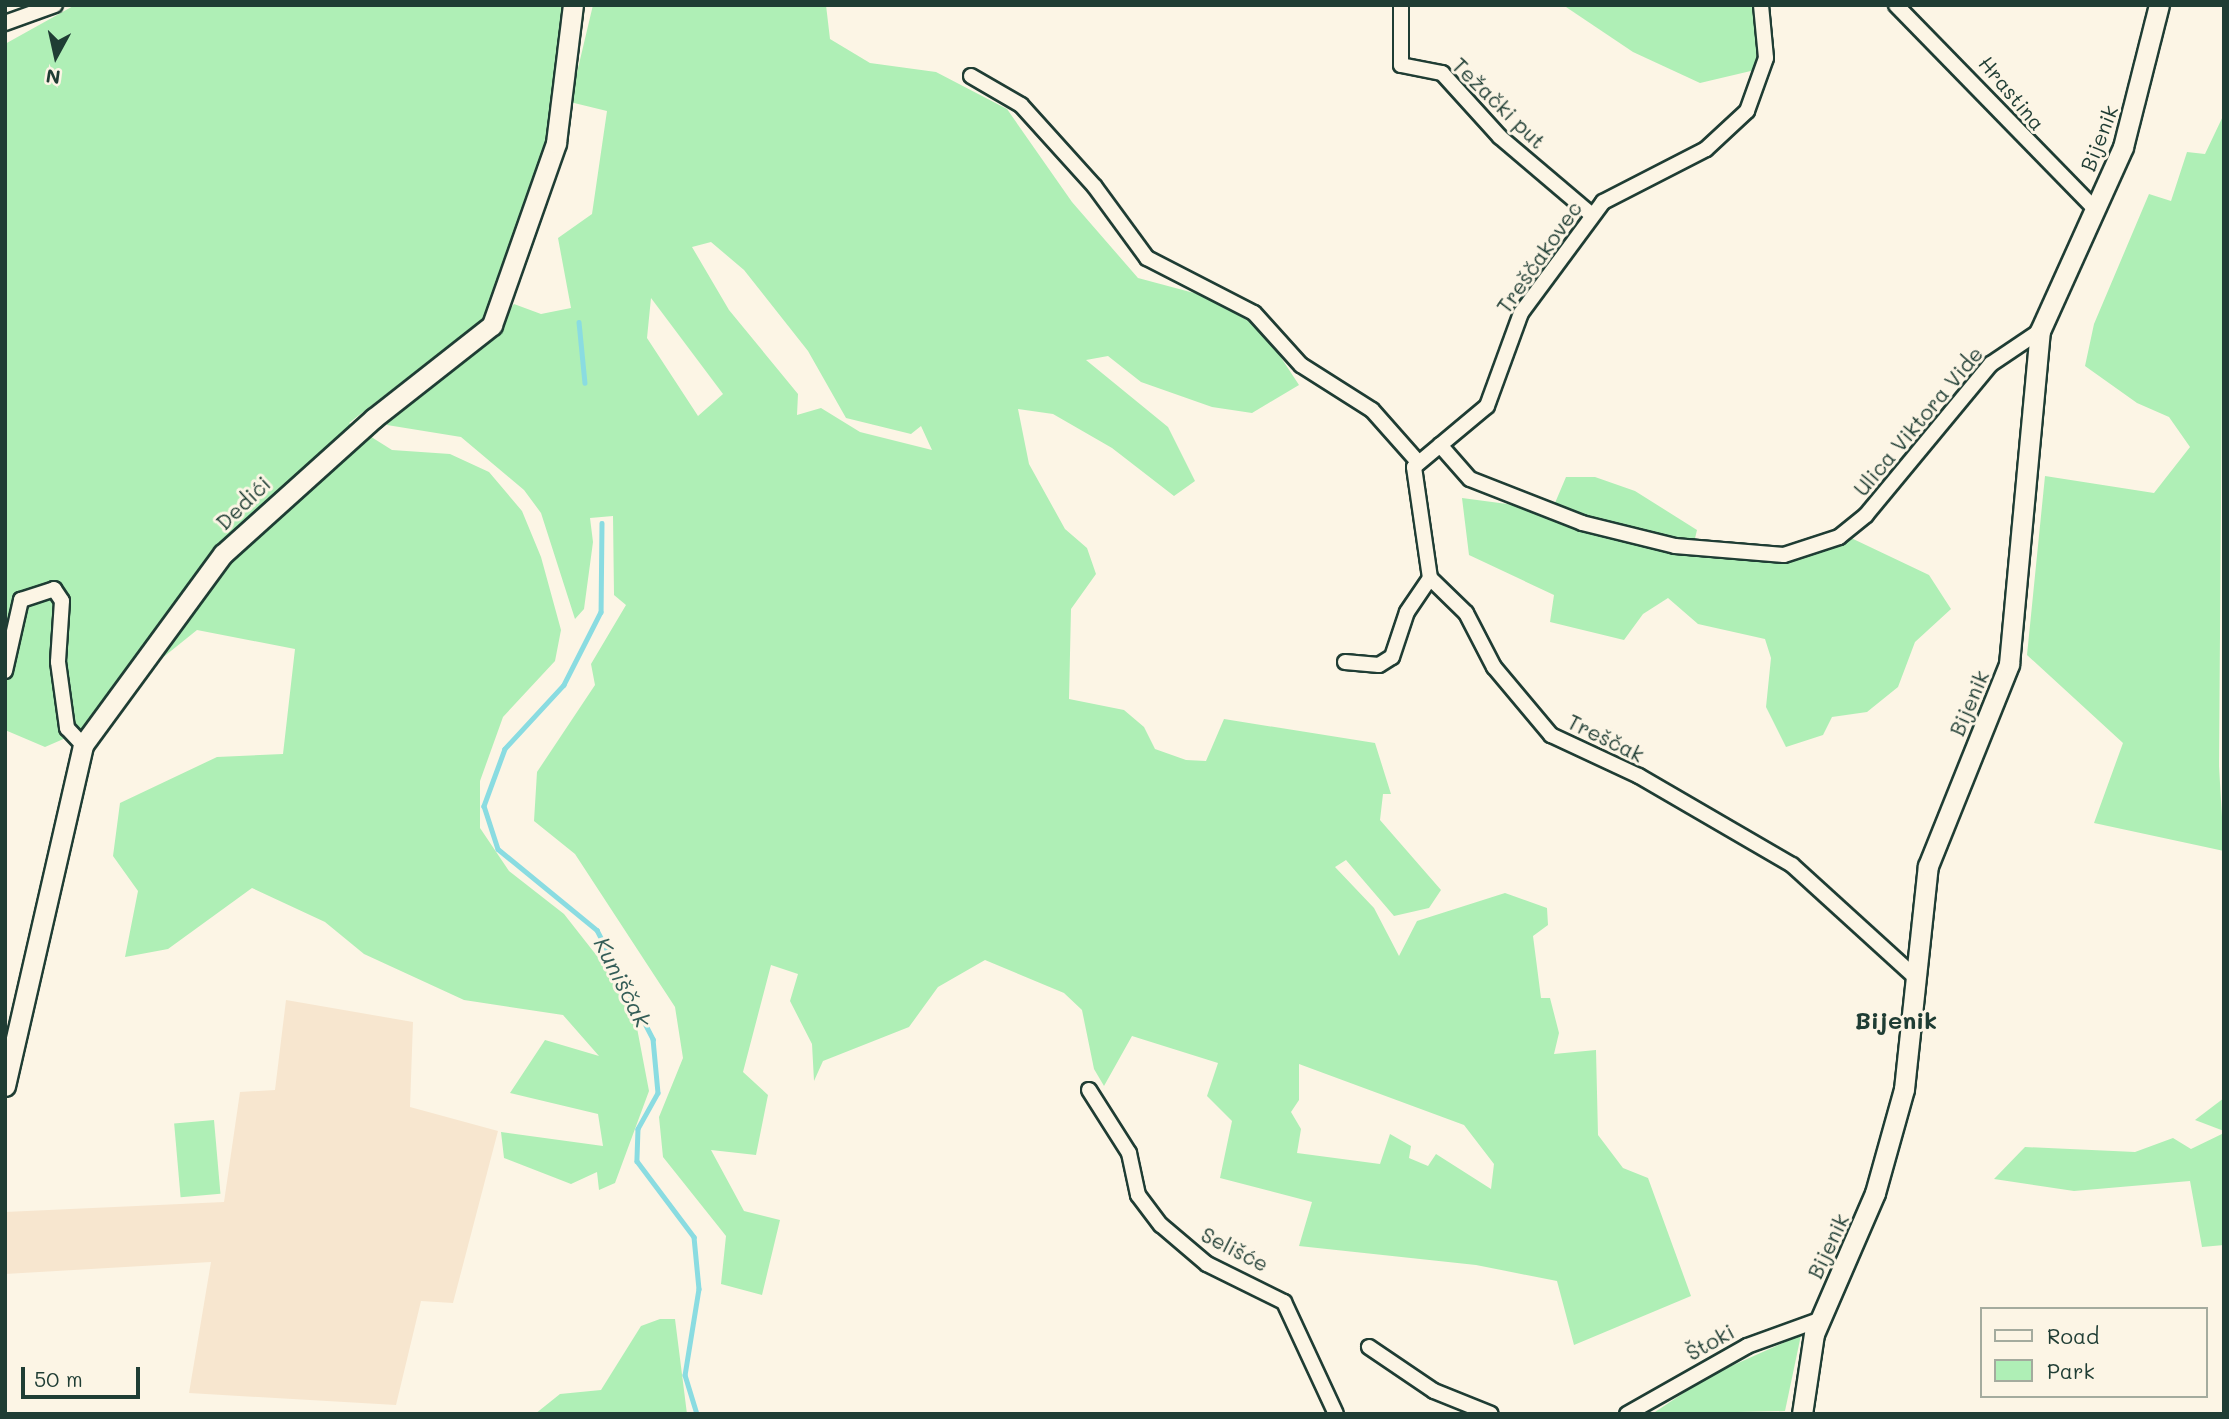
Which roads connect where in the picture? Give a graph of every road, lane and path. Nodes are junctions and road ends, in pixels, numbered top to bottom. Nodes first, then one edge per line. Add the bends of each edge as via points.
1 (55, 5) edge
2 (573, 5) edge
3 (1401, 5) edge
4 (1761, 5) edge
5 (1896, 5) edge
6 (2158, 5) edge
7 (5, 23) edge
8 (971, 76) dead end
9 (2094, 208) junction
10 (1592, 215) junction
11 (2040, 331) junction
12 (1440, 446) junction
13 (1418, 462) junction
14 (1430, 578) junction
15 (1345, 662) dead end
16 (5, 671) edge
17 (83, 745) junction
18 (1916, 978) junction
19 (5, 1086) edge
20 (1089, 1090) dead end
21 (1819, 1320) junction
22 (1369, 1348) dead end
23 (1336, 1414) edge
24 (1491, 1414) edge
25 (1627, 1414) edge
26 (1802, 1414) edge

1 - 7 street
2 - 17 main road, Dedići via 556,143 492,325 374,418 223,554
3 - 10 street, Težački put via 1401,65 1443,73 1500,137
4 - 10 street, Treščakovec via 1766,58 1747,111 1706,149 1616,192
5 - 9 street, Hrastina
6 - 9 main road, Bijenik via 2132,120
8 - 13 street via 1021,106 1094,187 1146,258 1254,313 1301,365 1372,410
9 - 11 main road, Bijenik
10 - 12 street, Treščakovec via 1521,313 1487,406
11 - 12 street, Ulica Viktora Vide via 1991,364 1866,515 1839,537 1784,555 1675,546 1582,523 1470,479
11 - 18 main road, Bijenik via 2009,664 1928,866
12 - 13 street, Treščakovec
13 - 14 street via 1413,472 1429,539
14 - 15 street via 1407,612 1392,657 1379,665
14 - 18 street, Treščak via 1466,613 1494,667 1542,727 1792,865
16 - 17 street via 21,600 54,589 62,601 58,662 67,728
17 - 19 main road, Dedići
18 - 21 main road, Bijenik via 1908,1066 1887,1159
20 - 23 street, Selišće via 1129,1153 1138,1195 1161,1226 1207,1264 1284,1302
21 - 25 street, Štoki via 1747,1346
21 - 26 main road, Bijenik
22 - 24 street via 1434,1391

